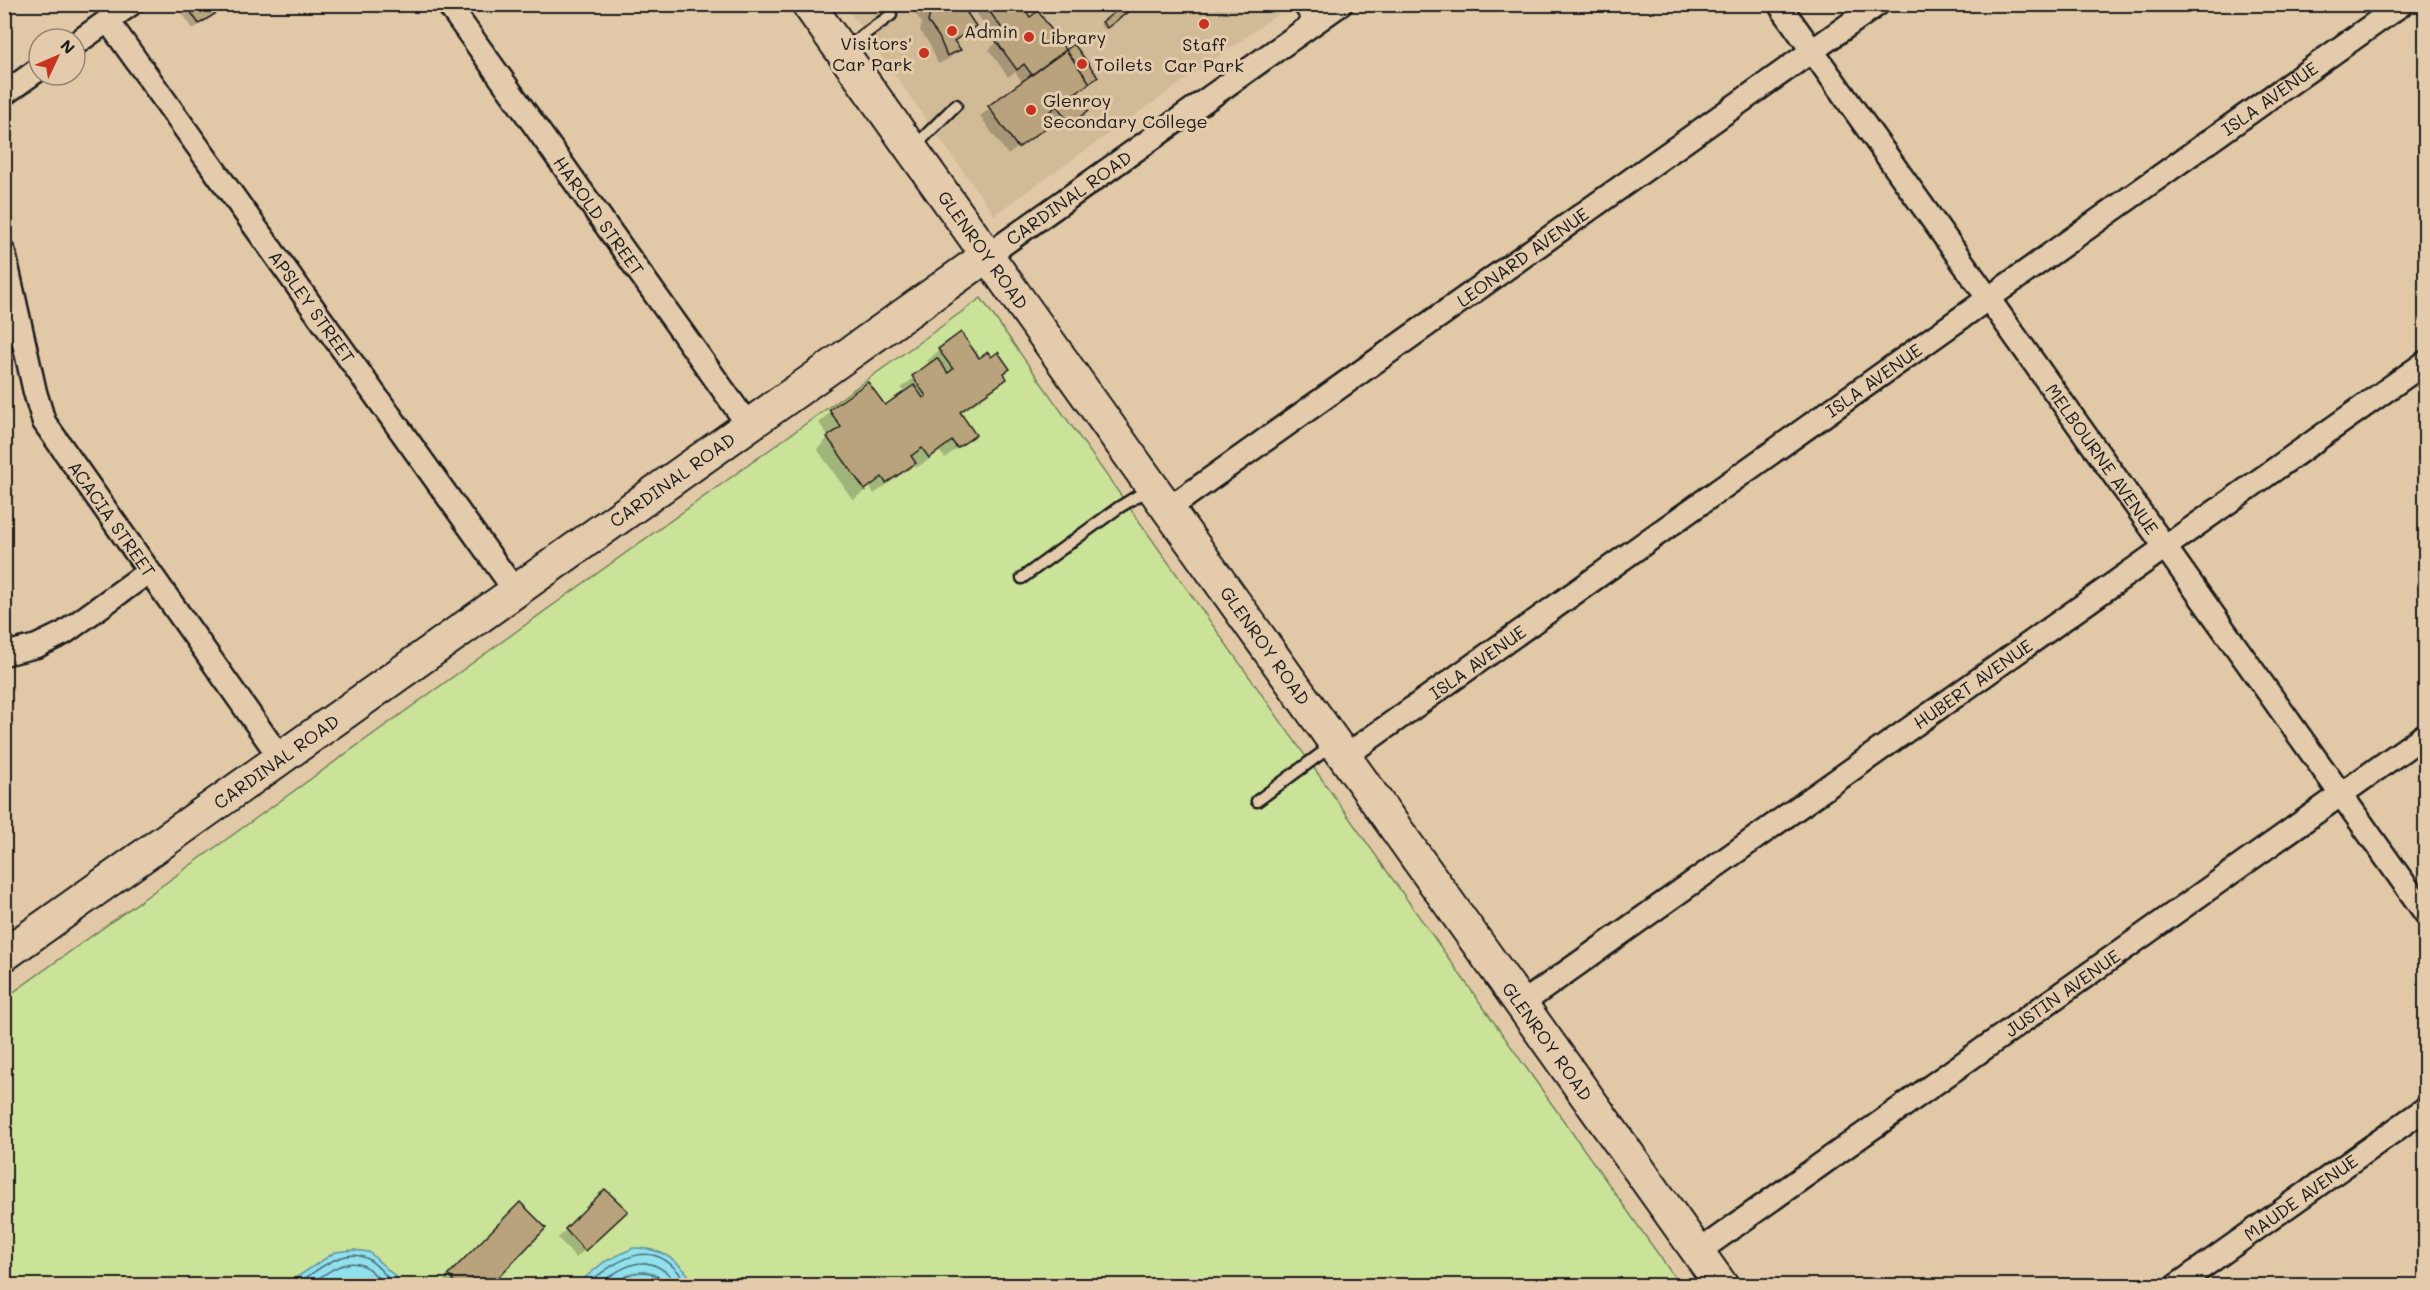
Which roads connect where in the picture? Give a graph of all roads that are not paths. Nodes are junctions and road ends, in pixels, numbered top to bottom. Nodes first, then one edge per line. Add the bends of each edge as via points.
1 (131, 4) edge
2 (448, 4) edge
3 (808, 4) edge
4 (1297, 4) edge
5 (1341, 4) edge
6 (1779, 4) edge
7 (1878, 4) edge
8 (2402, 4) edge
9 (891, 15) dead end
10 (108, 21) junction
11 (1312, 25) junction
12 (87, 36) edge
13 (842, 51) junction
14 (1812, 51) junction
15 (27, 78) edge
16 (4, 94) edge
17 (956, 105) dead end
18 (912, 150) junction
19 (4, 253) edge
20 (988, 255) junction
21 (1988, 299) junction
22 (2426, 362) edge
23 (749, 426) junction
24 (1160, 498) junction
25 (2165, 547) junction
26 (148, 572) junction
27 (1022, 579) dead end
28 (516, 592) junction
29 (4, 654) edge
30 (2426, 734) edge
31 (1339, 751) junction
32 (281, 759) junction
33 (2341, 794) junction
34 (1257, 801) dead end
35 (2426, 914) edge
36 (4, 955) edge
37 (1520, 1005) junction
38 (2426, 1108) edge
39 (1698, 1252) junction
40 (1716, 1283) edge
41 (2176, 1286) edge

1 - 10 street
2 - 23 street, HAROLD STREET
3 - 13 street, GLENROY ROAD
4 - 11 lane
5 - 11 street, CARDINAL ROAD
6 - 14 street, MELBOURNE AVENUE
7 - 14 street, LEONARD AVENUE
8 - 21 street, ISLA AVENUE
9 - 13 lane
10 - 12 street
10 - 28 street, APSLEY STREET
11 - 20 street, CARDINAL ROAD
13 - 18 street, GLENROY ROAD
14 - 21 street, MELBOURNE AVENUE
14 - 24 street, LEONARD AVENUE
15 - 16 street
17 - 18 lane
18 - 20 street, GLENROY ROAD
19 - 26 street, ACACIA STREET via 44,422
20 - 23 street, CARDINAL ROAD
20 - 24 street, GLENROY ROAD
21 - 25 street, MELBOURNE AVENUE
21 - 31 street, ISLA AVENUE
22 - 25 street, HUBERT AVENUE
23 - 28 street, CARDINAL ROAD
24 - 27 lane via 1118,508
24 - 31 street, GLENROY ROAD
25 - 33 street, MELBOURNE AVENUE
25 - 37 street, HUBERT AVENUE
26 - 29 street via 64,633 38,646
26 - 32 street, ACACIA STREET
28 - 32 street, CARDINAL ROAD
30 - 33 street, JUSTIN AVENUE
31 - 34 lane
31 - 37 street, GLENROY ROAD
32 - 36 street, CARDINAL ROAD
33 - 35 street, MELBOURNE AVENUE
33 - 39 street, JUSTIN AVENUE
37 - 39 street, GLENROY ROAD
38 - 41 street, MAUDE AVENUE
39 - 40 street, GLENROY ROAD

